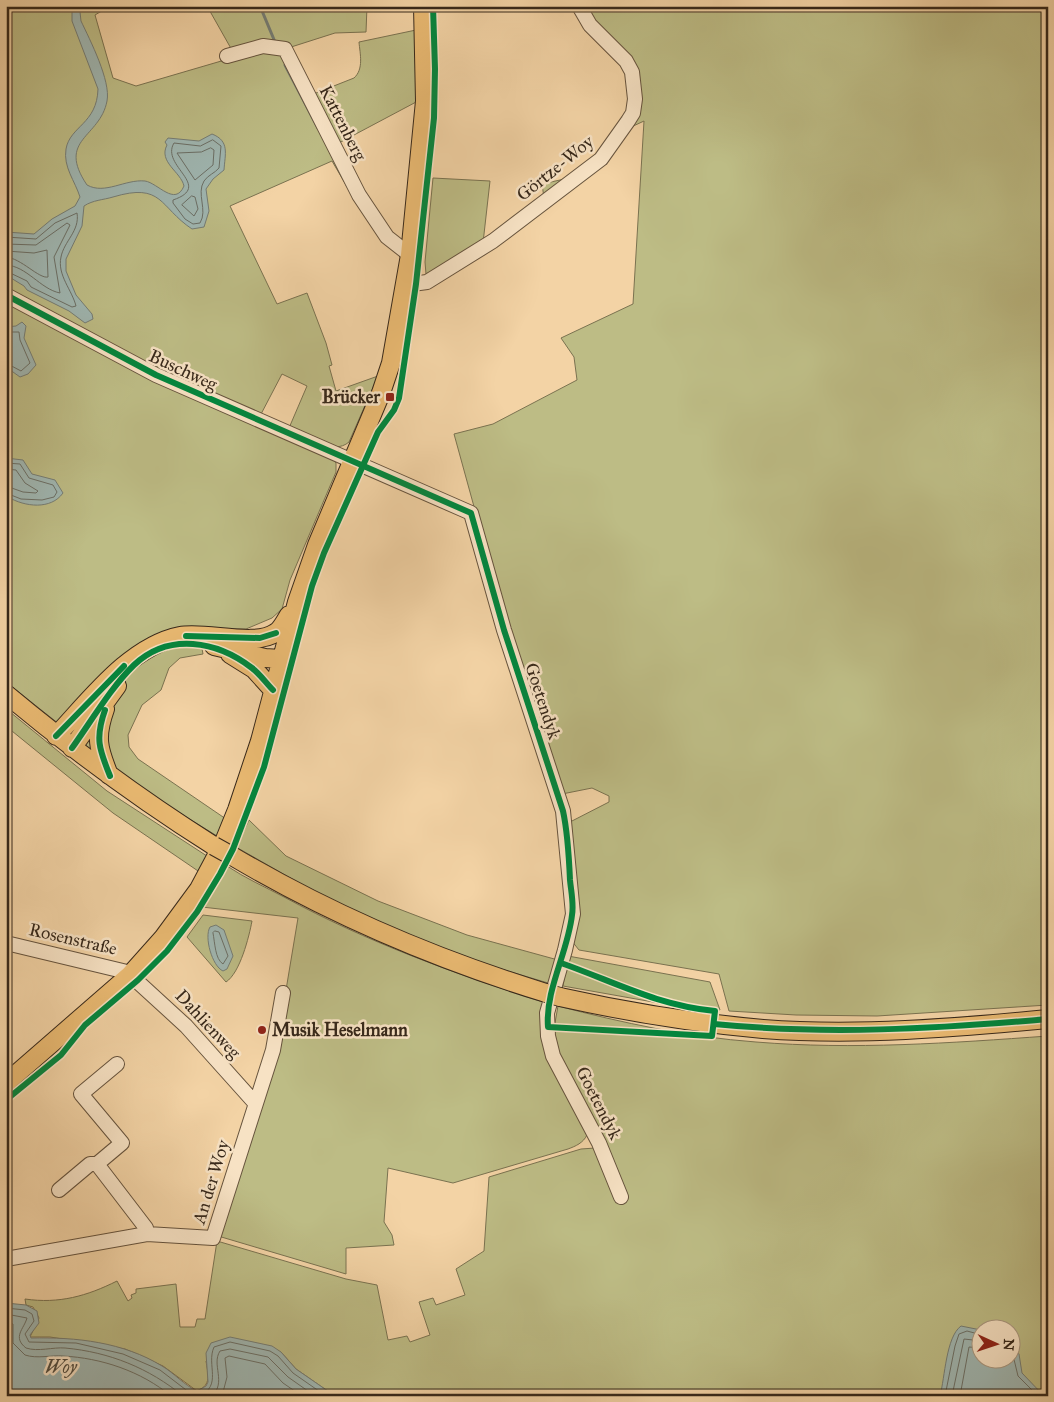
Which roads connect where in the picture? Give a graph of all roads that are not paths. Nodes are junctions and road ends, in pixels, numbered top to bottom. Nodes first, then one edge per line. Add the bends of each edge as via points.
1 (423, 6) edge
2 (579, 6) edge
3 (227, 56) dead end
4 (410, 255) junction
5 (405, 286) junction
6 (6, 295) edge
7 (352, 461) junction
8 (296, 602) junction
9 (228, 638) junction
10 (211, 645) junction
11 (281, 659) junction
12 (273, 690) junction
13 (6, 694) edge
14 (110, 696) junction
15 (56, 736) junction
16 (72, 748) junction
17 (110, 776) junction
18 (6, 943) edge
19 (130, 974) junction
20 (284, 992) dead end
21 (1048, 1019) edge
22 (118, 1064) dead end
23 (6, 1083) edge
24 (255, 1104) junction
25 (97, 1164) junction
26 (59, 1190) dead end
27 (621, 1197) dead end
28 (147, 1234) junction
29 (6, 1259) edge

1 - 4 main road via 425,101
2 - 5 street, Görtze-Woy via 590,26 626,61 632,72 635,99 628,122 601,159 494,241 427,282
3 - 4 street, Kattenberg via 263,46 285,49 358,195 387,237
4 - 5 main road
5 - 7 main road via 391,363
6 - 7 street, Buschweg via 156,375
7 - 8 main road
7 - 27 street, Goetendyk via 471,513 504,630 567,827 572,914 547,1013 550,1046 602,1150
8 - 9 main road via 276,633 260,638
8 - 11 main road
9 - 11 main road via 268,650
9 - 15 main road via 181,636 146,649 123,667
10 - 11 main road
10 - 12 main road via 254,669
10 - 14 main road via 176,644 151,653 134,665
11 - 12 main road
12 - 19 main road via 260,741 224,842 184,912
13 - 15 main road
14 - 16 main road
14 - 17 main road via 99,727 98,742
15 - 16 main road
16 - 17 main road
17 - 21 main road, bridge via 214,846 321,906 389,938 472,970 553,995 607,1008 765,1029 837,1031
18 - 19 street, Rosenstraße
19 - 23 main road
19 - 24 street, Dahlienweg via 186,1026
20 - 24 street, An der Woy via 272,1050
22 - 25 street via 81,1094 122,1143
24 - 28 street, An der Woy via 213,1238
25 - 26 street via 90,1164
25 - 28 street via 146,1228
28 - 29 street, An der Woy

